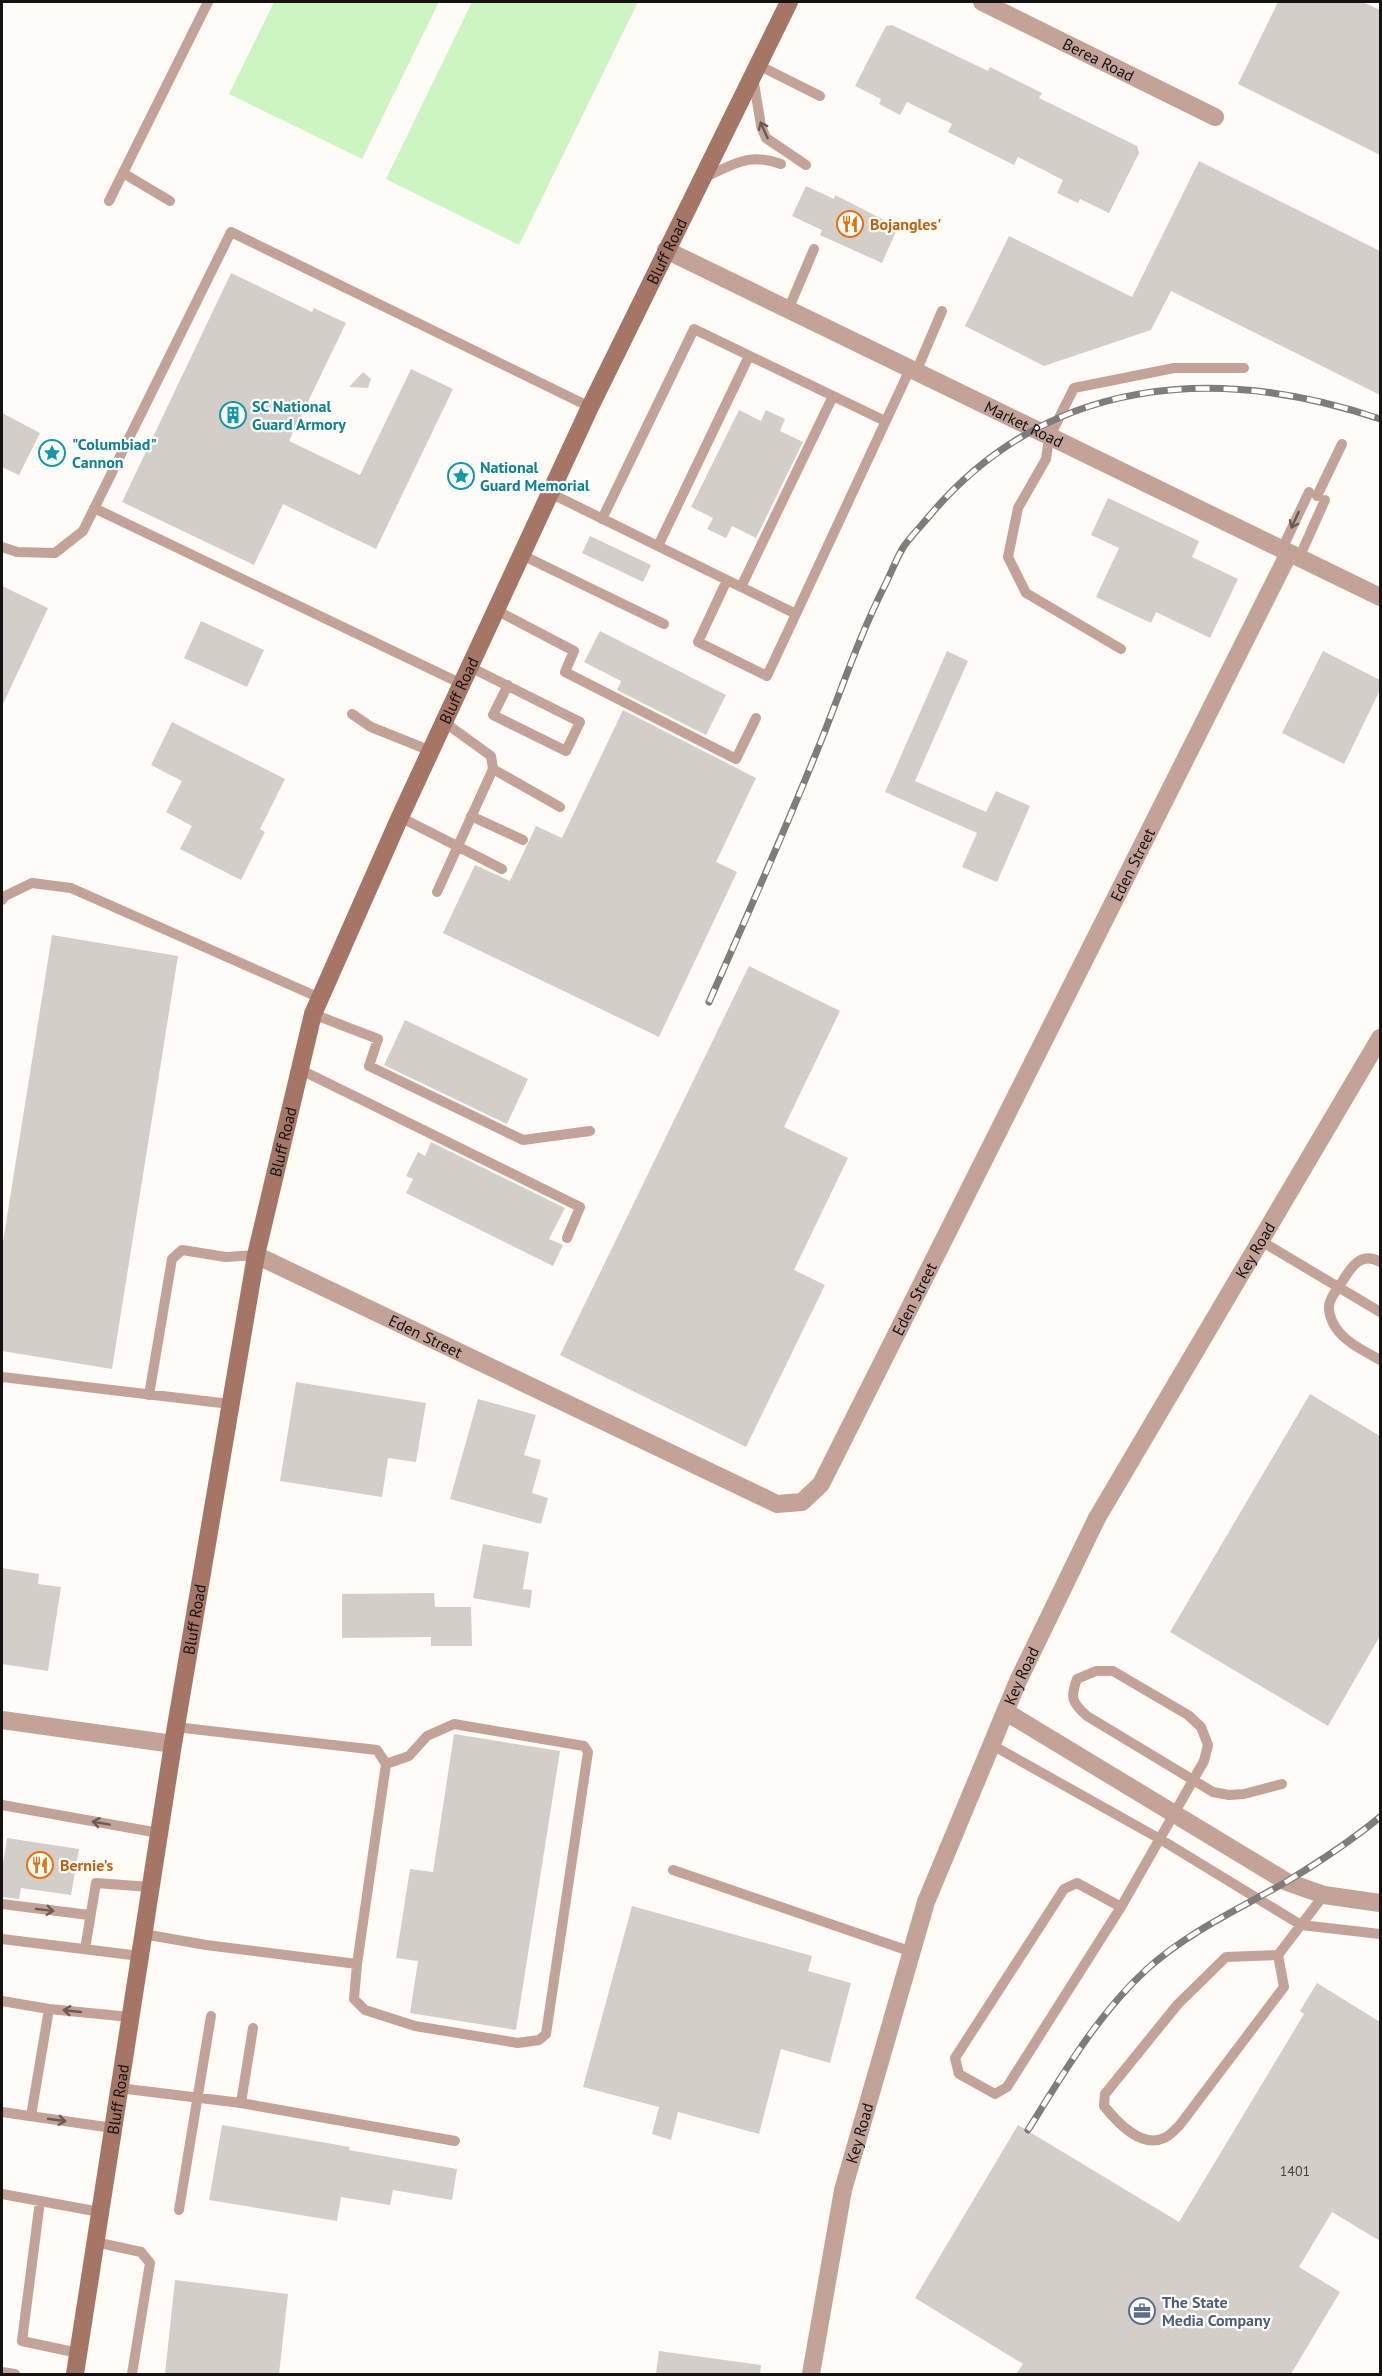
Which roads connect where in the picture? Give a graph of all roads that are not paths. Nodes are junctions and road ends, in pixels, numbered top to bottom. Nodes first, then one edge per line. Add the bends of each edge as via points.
1 (208, 2) edge
2 (789, 2) edge
3 (982, 2) edge
4 (755, 70) junction
5 (820, 96) dead end
6 (1215, 117) dead end
7 (781, 164) dead end
8 (806, 165) dead end
9 (123, 173) junction
10 (702, 178) junction
11 (109, 201) dead end
12 (170, 201) dead end
13 (814, 249) dead end
14 (666, 250) junction
15 (788, 310) junction
16 (942, 311) dead end
17 (749, 356) junction
18 (1244, 368) dead end
19 (913, 370) junction
20 (833, 396) junction
21 (590, 407) junction
22 (885, 421) junction
23 (1049, 438) junction
24 (1342, 444) dead end
25 (550, 493) junction
26 (1317, 496) junction
27 (94, 508) junction
28 (603, 519) junction
29 (658, 546) junction
30 (2, 547) edge
31 (1290, 553) junction
32 (522, 555) junction
33 (727, 580) junction
34 (741, 587) junction
35 (1380, 597) edge
36 (496, 610) junction
37 (796, 614) junction
38 (664, 624) dead end
39 (1121, 649) dead end
40 (470, 667) junction
41 (462, 684) junction
42 (508, 685) junction
43 (352, 714) dead end
44 (756, 718) dead end
45 (444, 722) junction
46 (431, 751) junction
47 (493, 768) junction
48 (560, 807) dead end
49 (471, 816) junction
50 (400, 817) junction
51 (523, 840) dead end
52 (458, 846) junction
53 (502, 869) dead end
54 (437, 892) dead end
55 (2, 900) edge
56 (317, 1006) junction
57 (1379, 1042) edge
58 (299, 1068) junction
59 (590, 1131) dead end
60 (567, 1238) dead end
61 (1261, 1241) junction
62 (256, 1255) junction
63 (1380, 1262) edge
64 (1338, 1287) junction
65 (1380, 1312) edge
66 (1380, 1360) edge
67 (2, 1377) edge
68 (149, 1395) junction
69 (230, 1404) junction
70 (1006, 1712) junction
71 (2, 1720) edge
72 (174, 1735) junction
73 (992, 1745) junction
74 (386, 1764) junction
75 (1194, 1779) junction
76 (1282, 1784) dead end
77 (2, 1805) edge
78 (1175, 1813) junction
79 (159, 1833) junction
80 (1160, 1839) junction
81 (673, 1870) dead end
82 (150, 1887) junction
83 (1324, 1895) junction
84 (1380, 1903) edge
85 (2, 1904) edge
86 (1121, 1907) junction
87 (89, 1915) junction
88 (1301, 1925) junction
89 (143, 1934) junction
90 (1380, 1934) edge
91 (2, 1939) edge
92 (85, 1949) junction
93 (912, 1952) junction
94 (1278, 1955) junction
95 (140, 1956) junction
96 (357, 1965) junction
97 (2, 2001) edge
98 (49, 2009) junction
99 (211, 2016) dead end
100 (130, 2017) junction
101 (254, 2028) dead end
102 (119, 2088) junction
103 (198, 2097) junction
104 (241, 2103) junction
105 (2, 2112) edge
106 (31, 2116) junction
107 (113, 2128) junction
108 (455, 2141) dead end
109 (2, 2193) edge
110 (40, 2201) junction
111 (179, 2210) dead end
112 (100, 2212) junction
113 (95, 2242) junction
114 (78, 2353) junction
115 (2, 2372) edge
116 (15, 2374) edge
117 (75, 2374) edge
118 (132, 2374) edge
119 (811, 2374) edge

1 - 9 lane
2 - 4 main road, Bluff Road
3 - 6 street, Berea Road
4 - 5 lane
8 -> 4 lane via 766,138 761,126
4 - 10 main road, Bluff Road
7 - 10 lane via 750,159
9 - 11 lane
9 - 12 lane
10 - 14 main road, Bluff Road
13 - 15 lane
14 - 15 street, Market Road
14 - 21 main road, Bluff Road
15 - 19 street, Market Road
16 - 19 lane
17 - 20 lane
17 - 28 lane via 694,329
17 - 29 lane
18 - 23 lane via 1174,368 1074,388
19 - 22 lane
19 - 23 street, Market Road
20 - 22 lane
20 - 34 lane
21 - 25 main road, Bluff Road
21 - 27 lane via 231,232
22 - 37 lane
23 - 31 street, Market Road
23 - 39 lane via 1047,459 1018,508 1008,557 1026,593
24 - 26 lane
25 - 28 lane
25 - 32 main road, Bluff Road
26 -> 31 lane
26 - 31 lane
27 - 30 lane via 83,531 55,553 17,552
27 - 41 lane
28 - 29 lane
29 - 33 lane
31 - 35 street, Market Road
31 - 62 street, Eden Street via 821,1484 802,1502 777,1504
32 - 36 main road, Bluff Road
32 - 38 lane
33 - 34 lane
33 - 37 lane via 698,642 767,676
34 - 37 lane
36 - 40 main road, Bluff Road
36 - 44 lane via 574,651 565,672 736,759
40 - 41 main road, Bluff Road
40 - 42 lane
41 - 45 main road, Bluff Road
42 - 42 lane via 580,722 566,751 493,714
43 - 46 lane via 371,727
45 - 46 main road, Bluff Road
45 - 47 lane via 491,756
46 - 50 main road, Bluff Road
47 - 48 lane
47 - 49 lane
49 - 51 lane
49 - 52 lane
50 - 52 lane
50 - 56 main road, Bluff Road
52 - 53 lane
52 - 54 lane
55 - 56 lane via 32,883 71,888
56 - 58 main road, Bluff Road
56 - 59 lane via 378,1039 369,1066 523,1140
57 - 61 street, Key Road
58 - 60 lane via 580,1208
58 - 62 main road, Bluff Road
61 - 64 lane
61 - 70 street, Key Road via 1097,1518
62 - 68 lane via 226,1257 182,1250 172,1258
62 - 69 main road, Bluff Road
63 - 64 lane via 1362,1258
64 - 65 lane
64 - 66 lane via 1329,1303 1335,1327 1345,1339
67 - 68 lane
68 - 69 lane
69 - 72 main road, Bluff Road
70 - 73 street, Key Road
70 - 78 street
71 - 72 street
72 - 74 lane via 377,1750
72 - 79 main road, Bluff Road
73 - 80 lane
73 - 93 street, Key Road via 926,1902
74 - 96 lane
74 - 96 lane via 409,1756 427,1736 454,1724 584,1746 588,1752 546,2034 538,2040 518,2043 386,2018 365,2010 354,1999
75 - 75 lane via 1208,1745 1201,1727 1188,1715 1113,1671 1096,1671 1077,1679 1072,1691 1074,1705
75 - 76 lane via 1213,1792 1229,1795
75 - 78 lane
79 -> 77 lane
78 - 80 lane
78 - 83 street via 1287,1882
79 - 82 main road, Bluff Road
80 - 86 lane
80 - 88 lane
81 - 93 lane
82 - 87 lane via 96,1883
82 - 89 main road, Bluff Road
83 - 84 street
83 - 88 lane
85 -> 87 lane
86 - 86 lane via 1007,2087 995,2094 959,2074 955,2058 1064,1889 1077,1883
87 - 92 lane
88 - 90 lane
88 - 94 lane
89 - 95 main road, Bluff Road
89 - 96 lane
91 - 92 lane
92 - 95 lane
93 - 119 street, Key Road via 843,2190
94 - 94 lane via 1284,1987 1179,2126 1164,2138 1145,2140 1119,2125 1104,2106 1105,2094 1178,2004 1226,1957
95 - 100 main road, Bluff Road
97 - 98 lane
100 -> 98 lane
98 - 106 lane
99 - 103 lane
100 - 102 main road, Bluff Road
101 - 104 lane
102 - 103 lane
102 - 107 main road, Bluff Road
103 - 104 lane
103 - 111 lane
104 - 108 lane
105 - 106 lane
106 -> 107 lane
107 - 112 main road, Bluff Road
109 - 110 lane
110 - 112 lane
110 - 114 lane via 22,2341
112 - 113 main road, Bluff Road
113 - 114 main road, Bluff Road
113 - 118 lane via 141,2252 150,2263
114 - 117 main road, Bluff Road
115 - 116 lane

